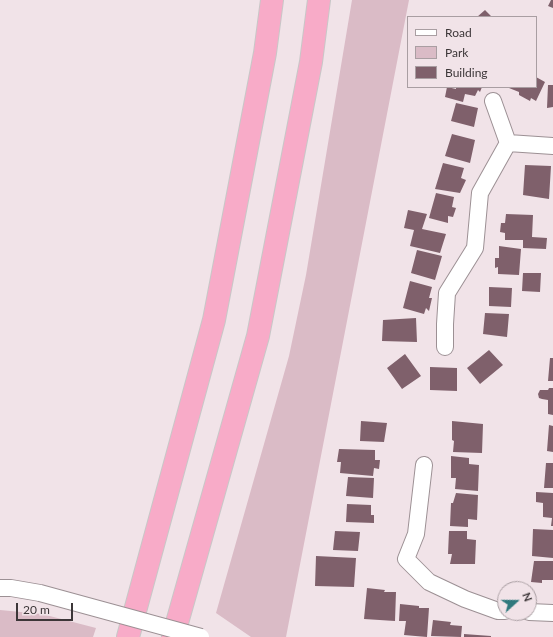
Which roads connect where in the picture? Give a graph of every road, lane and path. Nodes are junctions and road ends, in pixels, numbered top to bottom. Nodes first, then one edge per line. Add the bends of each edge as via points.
1 (272, 0) edge
2 (319, 0) edge
3 (493, 101) dead end
4 (508, 143) junction
5 (553, 146) edge
6 (445, 347) dead end
7 (424, 465) dead end
8 (0, 588) edge
9 (497, 611) edge
10 (537, 612) edge
11 (553, 613) edge
12 (128, 637) edge
13 (173, 637) edge
14 (201, 637) edge

1 - 12 highway via 265,53 214,320
2 - 13 highway via 311,62 258,336
3 - 4 street
4 - 5 street
4 - 6 street via 480,193 475,248 447,293
7 - 9 street via 416,534 406,559 429,582
8 - 14 street, bridge via 40,593
10 - 11 street

